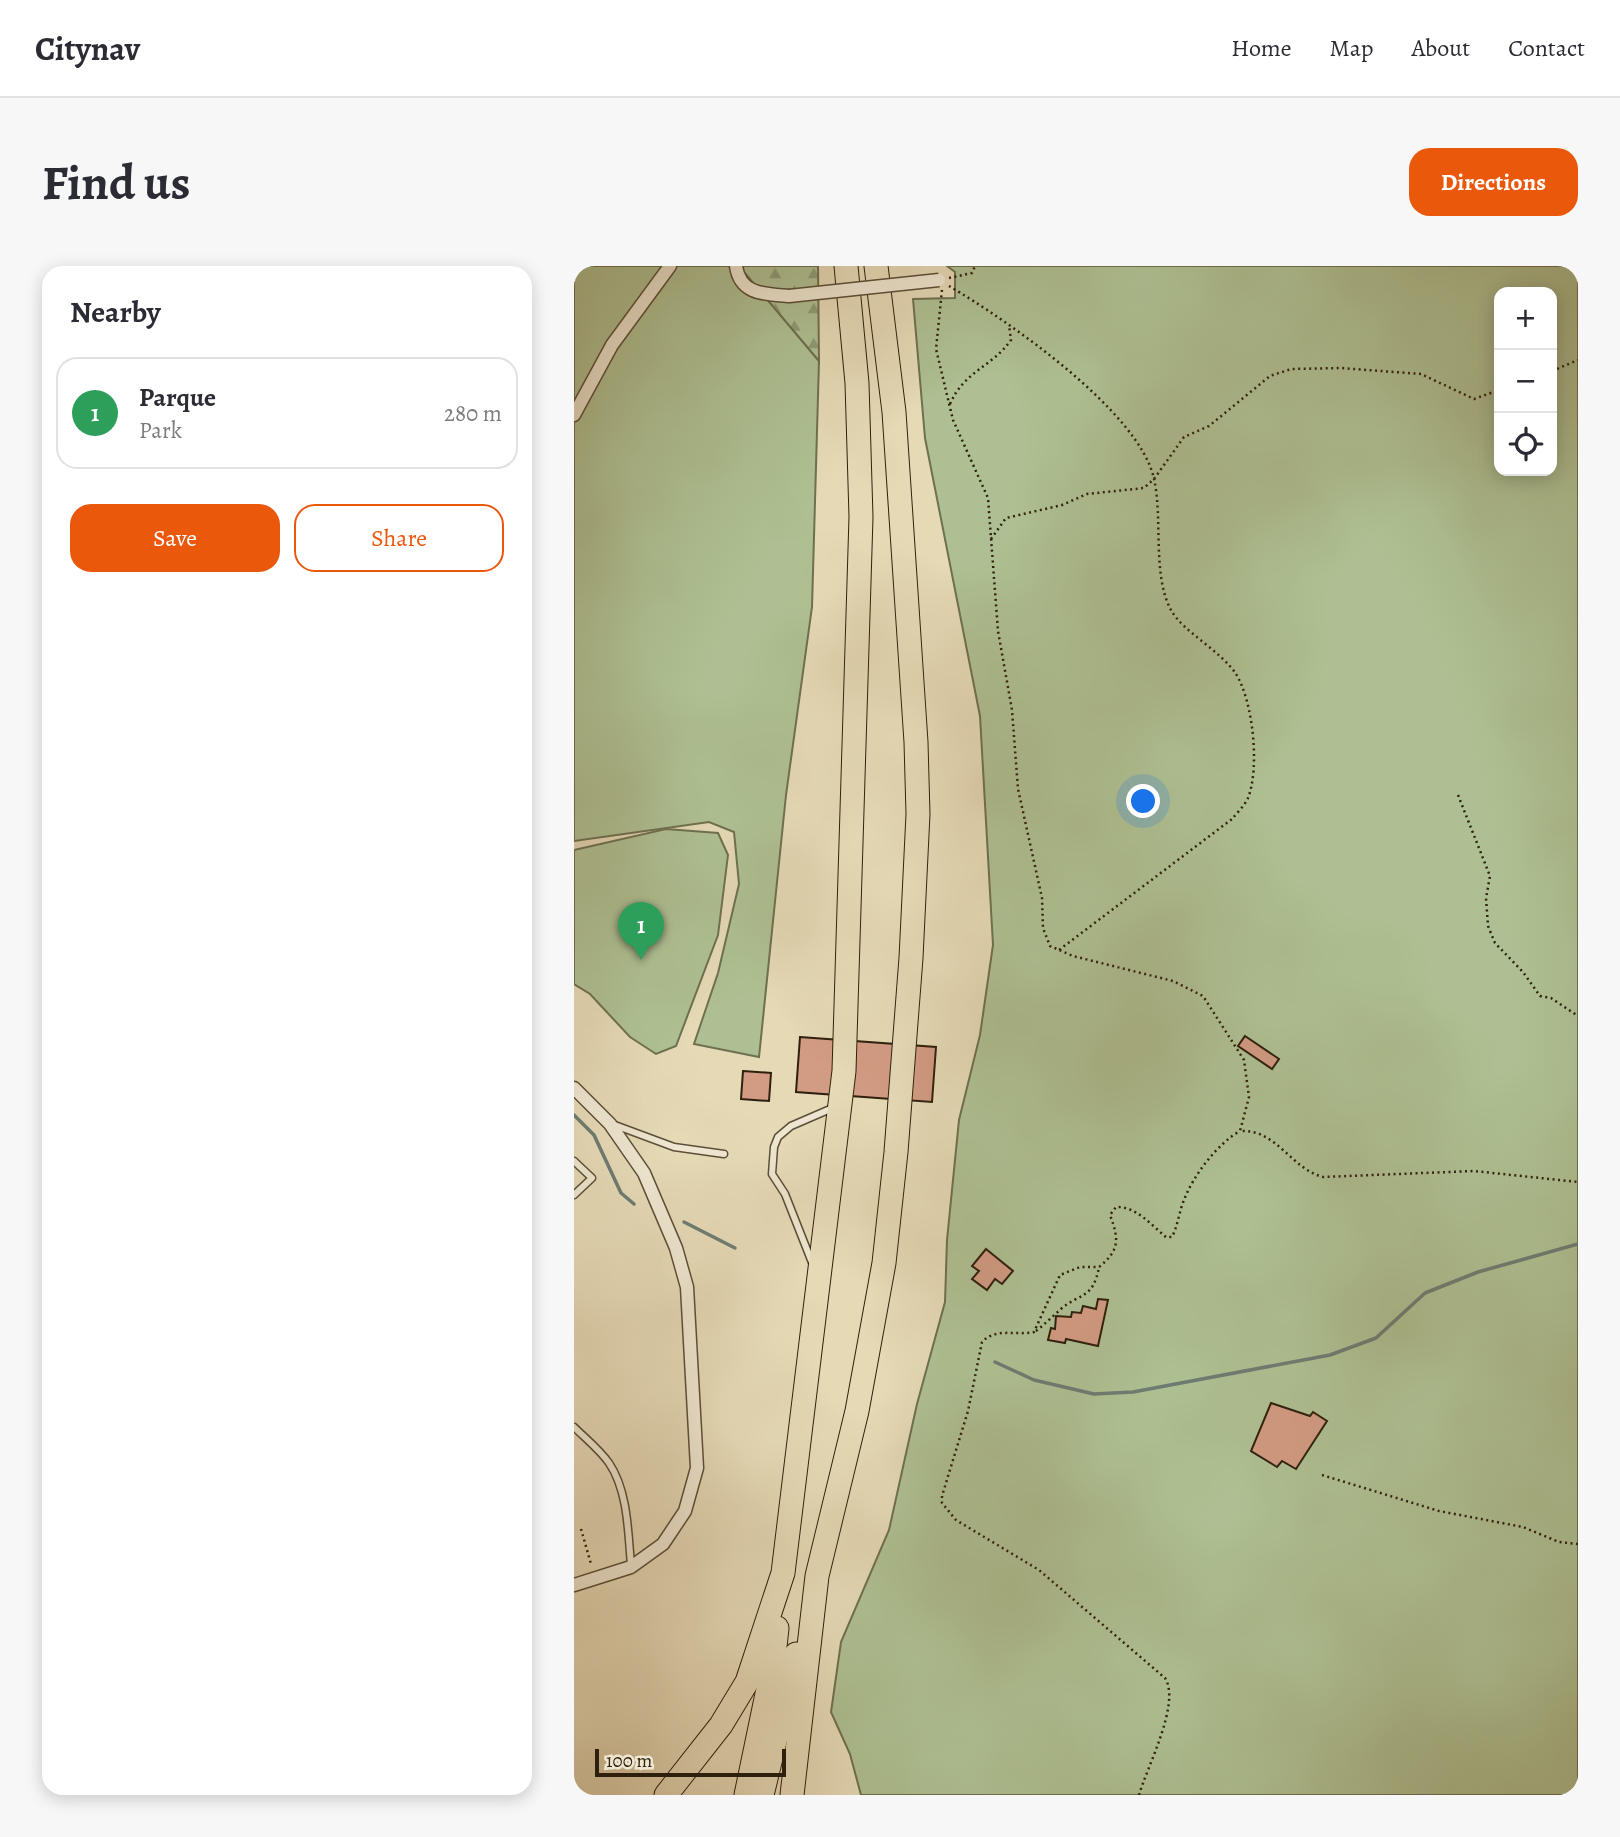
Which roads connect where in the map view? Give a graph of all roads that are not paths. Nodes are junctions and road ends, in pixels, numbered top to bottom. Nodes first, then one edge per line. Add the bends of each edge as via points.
1 (670, 266) edge
2 (736, 266) edge
3 (846, 266) edge
4 (876, 266) edge
5 (939, 280) road end
6 (574, 415) edge
7 (574, 1088) edge
8 (840, 1105) junction
9 (610, 1124) junction
10 (724, 1154) dead end
11 (574, 1161) edge
12 (574, 1195) edge
13 (819, 1281) junction
14 (574, 1427) edge
15 (631, 1567) junction
16 (783, 1573) junction
17 (817, 1576) junction
18 (574, 1585) edge
19 (666, 1795) edge
20 (746, 1795) edge
21 (762, 1795) edge
22 (792, 1795) edge

1 - 6 street via 612,345
2 - 5 street, bridge via 752,292 789,296
3 - 8 highway via 857,383 861,517
4 - 17 highway via 907,573 917,851 884,1263 866,1369
7 - 9 street
8 - 13 highway
8 - 13 lane via 791,1126 774,1147 772,1174 785,1194
9 - 10 lane via 674,1147
9 - 15 street via 644,1172 687,1287 697,1468 685,1511 663,1544
11 - 12 lane via 592,1178
13 - 16 highway
14 - 15 lane via 615,1472 626,1510
15 - 18 street
16 - 19 highway via 747,1682 721,1725
16 - 20 highway via 773,1665
17 - 21 highway
17 - 22 highway

